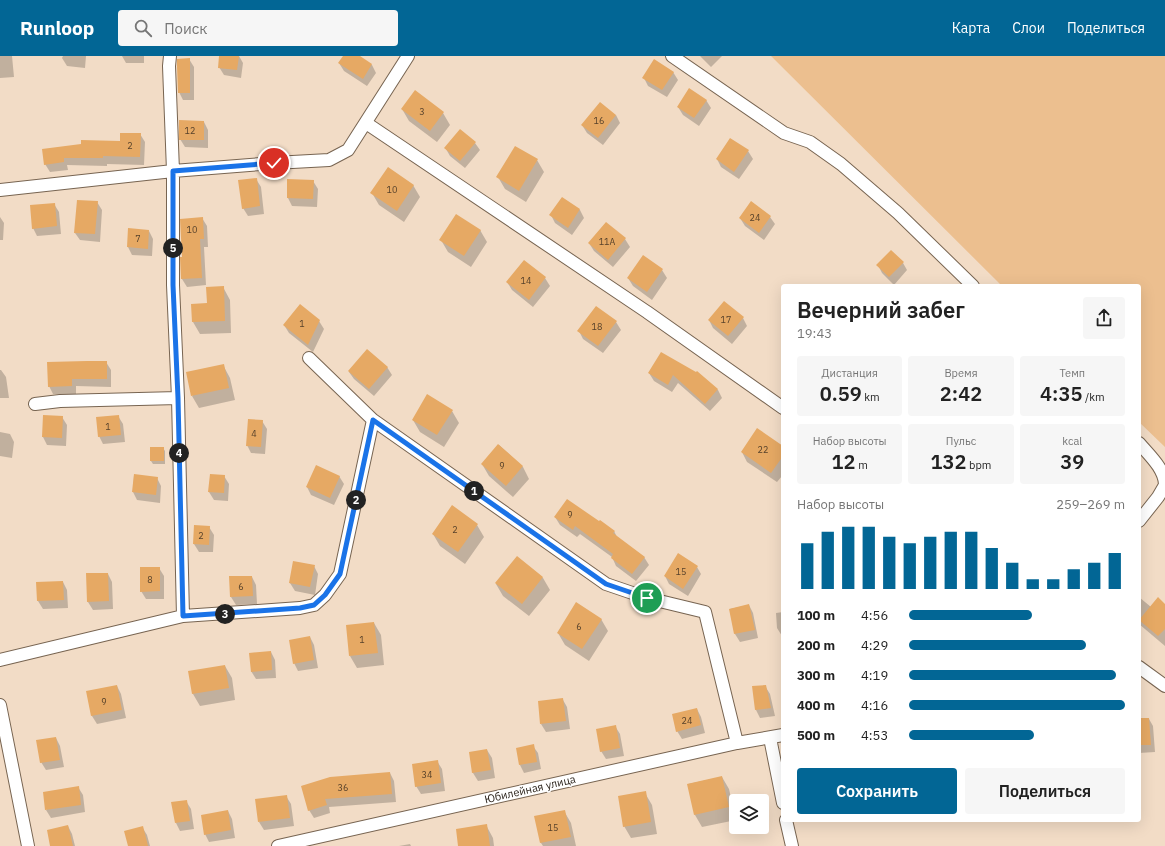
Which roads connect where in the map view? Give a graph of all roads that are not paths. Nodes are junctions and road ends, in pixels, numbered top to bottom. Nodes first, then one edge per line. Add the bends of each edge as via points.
1 (170, 56) edge
2 (408, 56) edge
3 (672, 56) edge
4 (366, 123) junction
5 (173, 171) junction
6 (0, 190) edge
7 (971, 284) edge
8 (309, 358) dead end
9 (178, 398) junction
10 (35, 404) dead end
11 (781, 407) edge
12 (373, 420) junction
13 (1141, 446) edge
14 (1165, 485) edge
15 (1141, 518) edge
16 (183, 616) junction
17 (0, 660) edge
18 (1141, 668) edge
19 (1165, 686) edge
20 (0, 705) edge
21 (781, 735) edge
22 (770, 738) junction
23 (736, 743) junction
24 (781, 793) edge
25 (786, 822) edge
26 (28, 846) edge
27 (278, 846) edge
28 (792, 846) edge

1 - 5 street
2 - 4 street
3 - 7 street via 784,133 810,142 841,164 898,213
4 - 5 street via 348,150 329,160
4 - 11 street via 648,312
5 - 6 street
5 - 9 street via 173,285
8 - 12 street
9 - 10 street
9 - 16 street
12 - 16 street via 340,574 325,595 314,605 300,608
12 - 23 street via 606,584 647,598 704,612
13 - 14 street via 1162,472
14 - 15 street
16 - 17 street
18 - 19 street
20 - 26 street
21 - 22 street, Юбилейная улица
22 - 23 street, Юбилейная улица
22 - 24 street
23 - 27 street, Юбилейная улица
25 - 28 street

